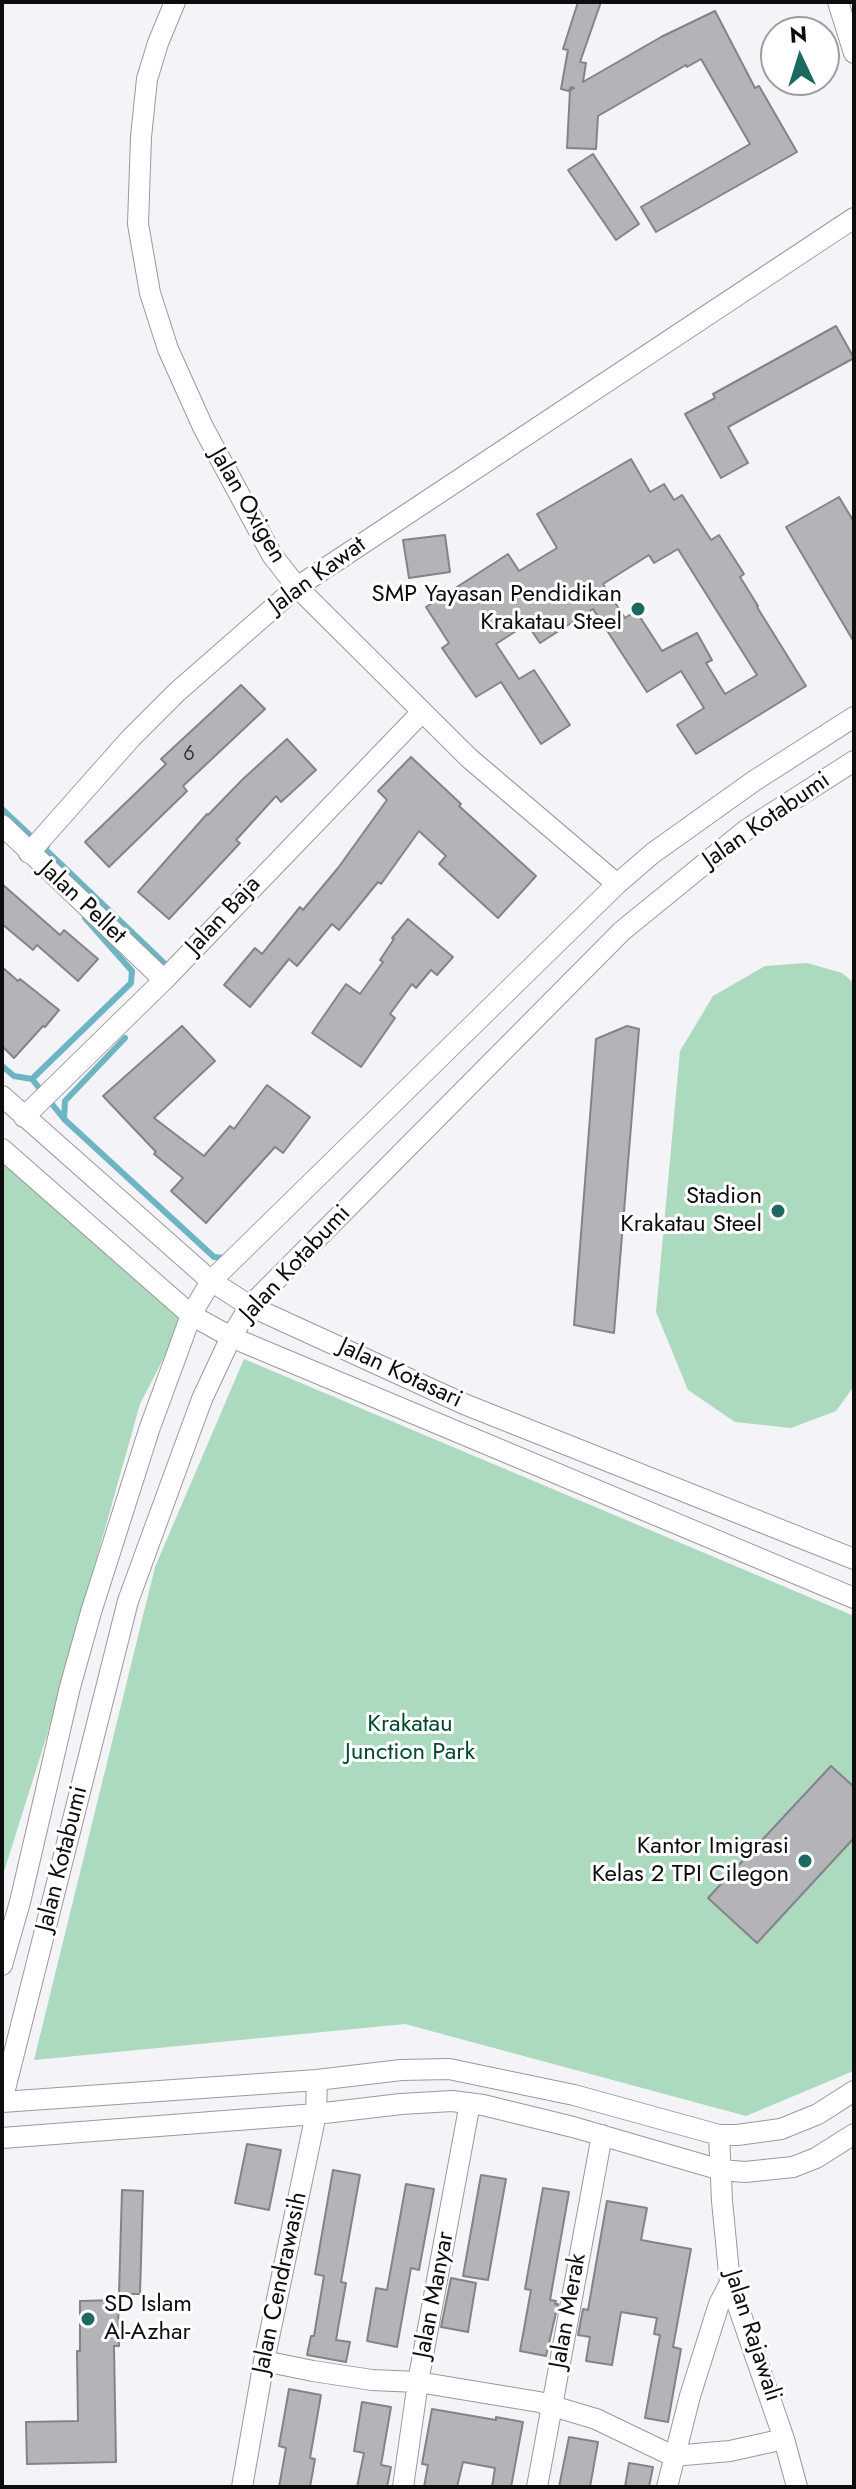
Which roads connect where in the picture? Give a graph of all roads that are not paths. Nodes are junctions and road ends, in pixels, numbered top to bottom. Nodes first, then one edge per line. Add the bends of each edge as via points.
1 (175, 2) edge
2 (838, 2) edge
3 (854, 53) edge
4 (854, 218) edge
5 (297, 587) junction
6 (422, 712) junction
7 (854, 717) edge
8 (854, 761) edge
9 (754, 781) junction
10 (776, 809) junction
11 (2, 825) edge
12 (36, 846) junction
13 (617, 884) junction
14 (164, 980) junction
15 (2, 1096) edge
16 (26, 1114) junction
17 (2, 1149) edge
18 (211, 1281) junction
19 (250, 1306) junction
20 (191, 1315) junction
21 (231, 1337) junction
22 (854, 1559) edge
23 (854, 1598) edge
24 (2, 1965) edge
25 (317, 2080) junction
26 (854, 2091) edge
27 (2, 2102) edge
28 (470, 2103) junction
29 (316, 2114) junction
30 (854, 2134) edge
31 (602, 2135) junction
32 (719, 2135) junction
33 (2, 2138) edge
34 (721, 2170) junction
35 (730, 2283) junction
36 (264, 2361) junction
37 (418, 2382) junction
38 (552, 2406) junction
39 (784, 2439) junction
40 (673, 2456) junction
41 (242, 2487) edge
42 (403, 2487) edge
43 (537, 2487) edge
44 (667, 2487) edge
45 (797, 2487) edge

1 - 5 street, Jalan Oxigen via 147,79 141,137 138,224 150,293 203,427 272,555
2 - 3 street
4 - 5 street, Jalan Kawat
5 - 6 street, Jalan Oxigen
5 - 12 street, Jalan Kawat via 177,692
6 - 13 street, Jalan Oxigen
6 - 14 street, Jalan Baja
7 - 9 street, Jalan Kotabumi
8 - 10 street, Jalan Kotabumi
9 - 10 street
9 - 13 street, Jalan Kotabumi
10 - 19 street, Jalan Kotabumi via 622,931
11 - 12 street, Jalan Pellet
12 - 14 street, Jalan Pellet
13 - 18 street, Jalan Kotabumi
14 - 16 street, Jalan Baja
15 - 16 street, Jalan Kotasari
16 - 18 street, Jalan Kotasari
17 - 20 street, Jalan Kotasari
18 - 19 street, Jalan Kotasari
18 - 20 street, Jalan Kotabumi
19 - 21 street, Jalan Kotabumi
19 - 22 street, Jalan Kotasari via 464,1404
20 - 21 street, Jalan Kotasari
20 - 24 street, Jalan Kotabumi via 91,1612
21 - 23 street, Jalan Kotasari
21 - 27 street, Jalan Kotabumi via 202,1399 128,1601
25 - 27 street
25 - 29 street, Jalan Cendrawasih
25 - 32 street via 449,2069 574,2095
26 - 32 street via 781,2129
28 - 29 street via 425,2102
28 - 31 street
28 - 37 street, Jalan Manyar
29 - 33 street
29 - 36 street, Jalan Cendrawasih
30 - 34 street via 793,2167
31 - 34 street
31 - 38 street, Jalan Merak
32 - 34 street, Jalan Rajawali
34 - 35 street, Jalan Rajawali
35 - 39 street, Jalan Rajawali
35 - 40 street
36 - 37 street via 372,2380
36 - 41 street, Jalan Cendrawasih
37 - 38 street
37 - 42 street, Jalan Manyar
38 - 40 street via 596,2419
38 - 43 street, Jalan Merak
39 - 40 street
39 - 45 street, Jalan Rajawali
40 - 44 street

